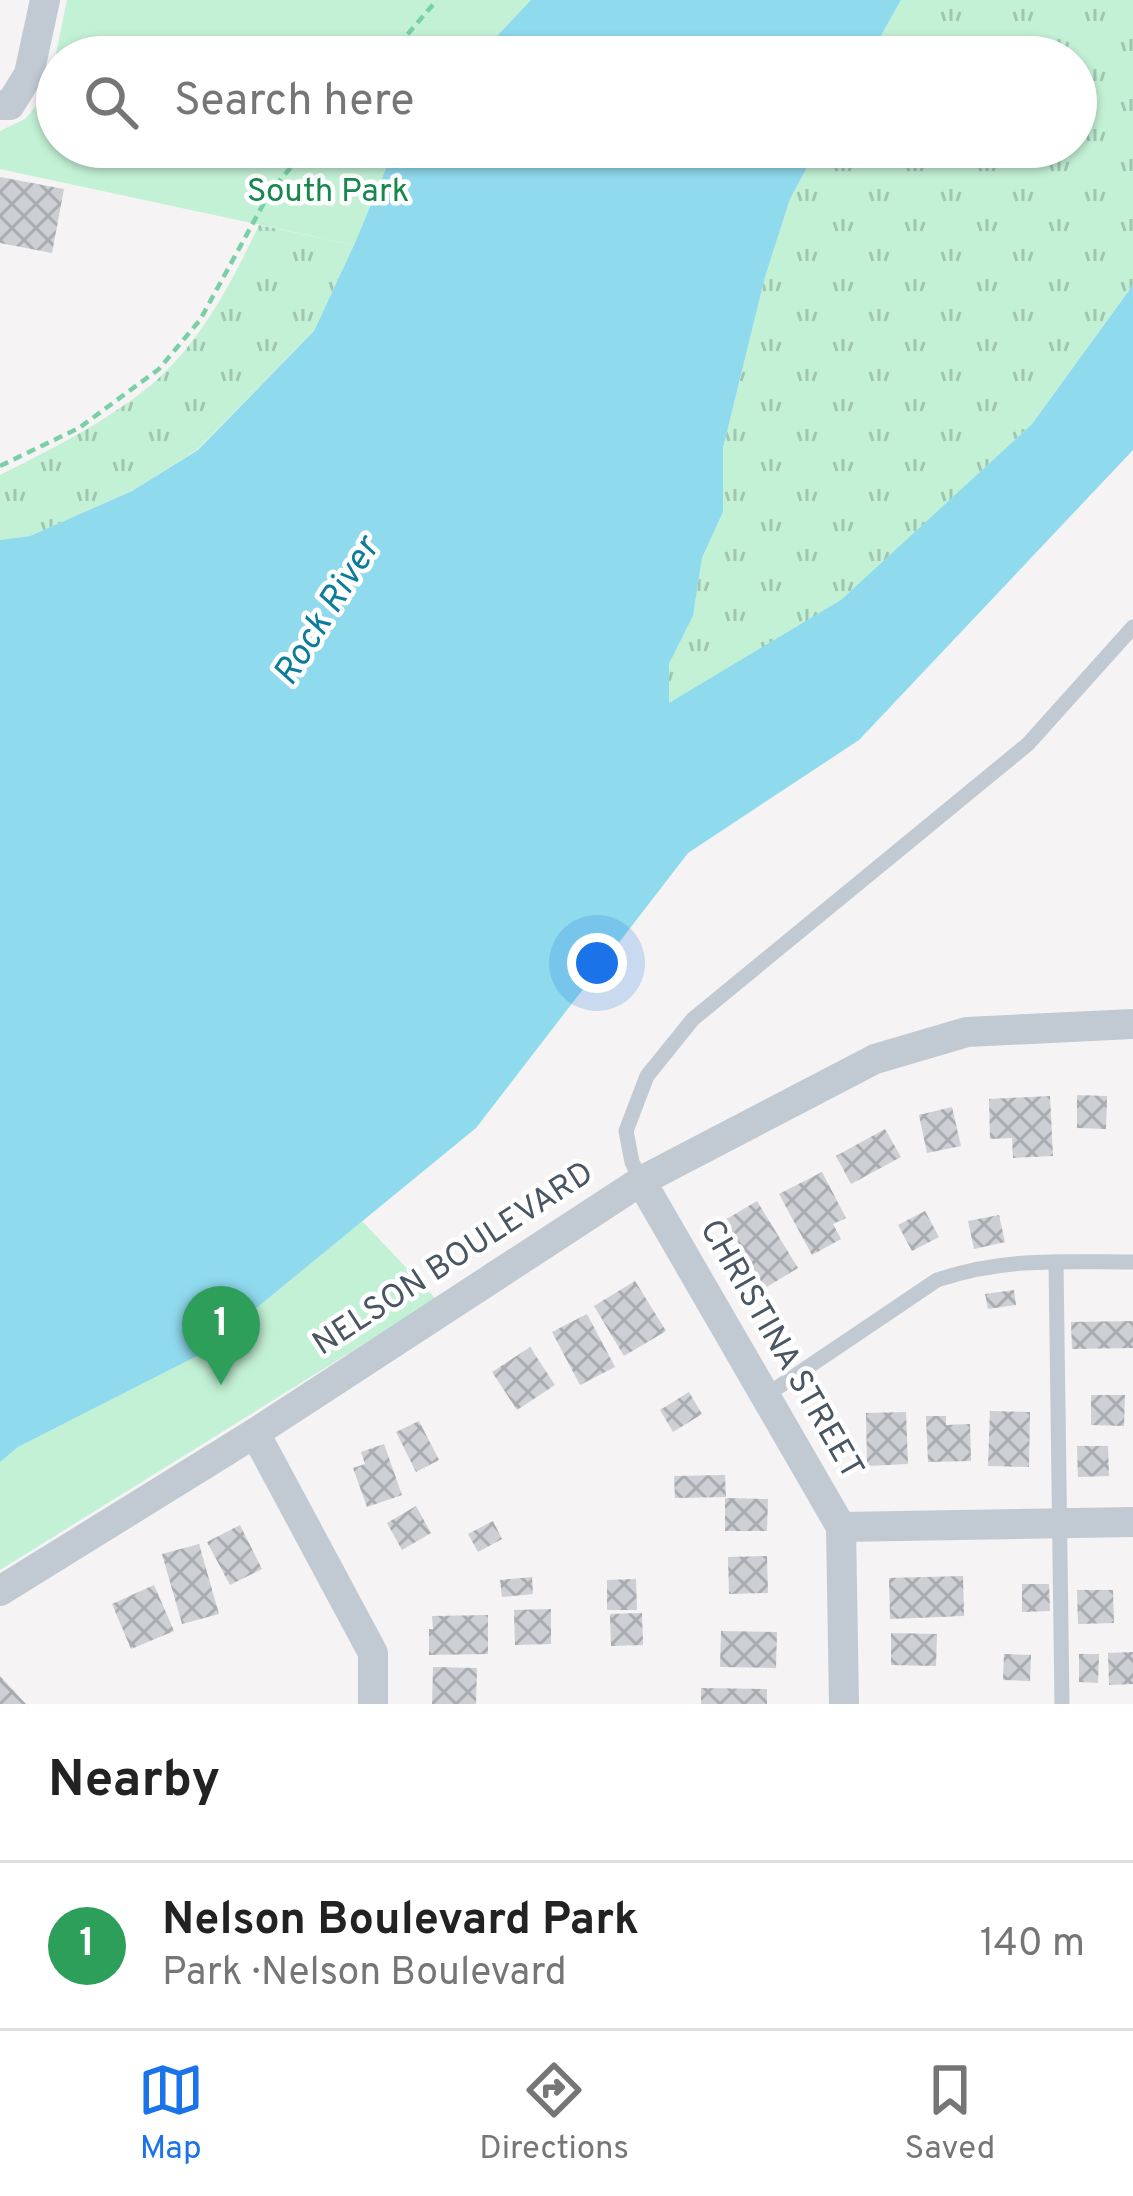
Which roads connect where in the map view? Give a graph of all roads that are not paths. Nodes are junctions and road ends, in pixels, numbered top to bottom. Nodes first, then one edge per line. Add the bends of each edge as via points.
1 (45, 0) edge
2 (37, 36) edge
3 (36, 42) edge
4 (5, 105) edge
5 (1133, 628) edge
6 (1133, 1024) edge
7 (641, 1181) junction
8 (1056, 1262) junction
9 (1133, 1262) edge
10 (765, 1396) junction
11 (255, 1433) junction
12 (1133, 1522) edge
13 (1060, 1523) junction
14 (841, 1527) junction
15 (0, 1591) edge
16 (373, 1704) edge
17 (844, 1704) edge
18 (1062, 1704) edge

1 - 2 street
3 - 4 street via 29,74
5 - 7 lane via 1028,744 693,1019 647,1076 626,1131
6 - 7 street, NELSON BOULEVARD via 968,1032 875,1059
7 - 10 street, CHRISTINA STREET
7 - 11 street, NELSON BOULEVARD
8 - 9 lane
8 - 10 lane via 1012,1262 938,1280
8 - 13 lane
10 - 14 street, CHRISTINA STREET
11 - 15 street, NELSON BOULEVARD
11 - 16 street via 373,1653
12 - 13 street
13 - 14 street
13 - 18 lane
14 - 17 street, CHRISTINA STREET

